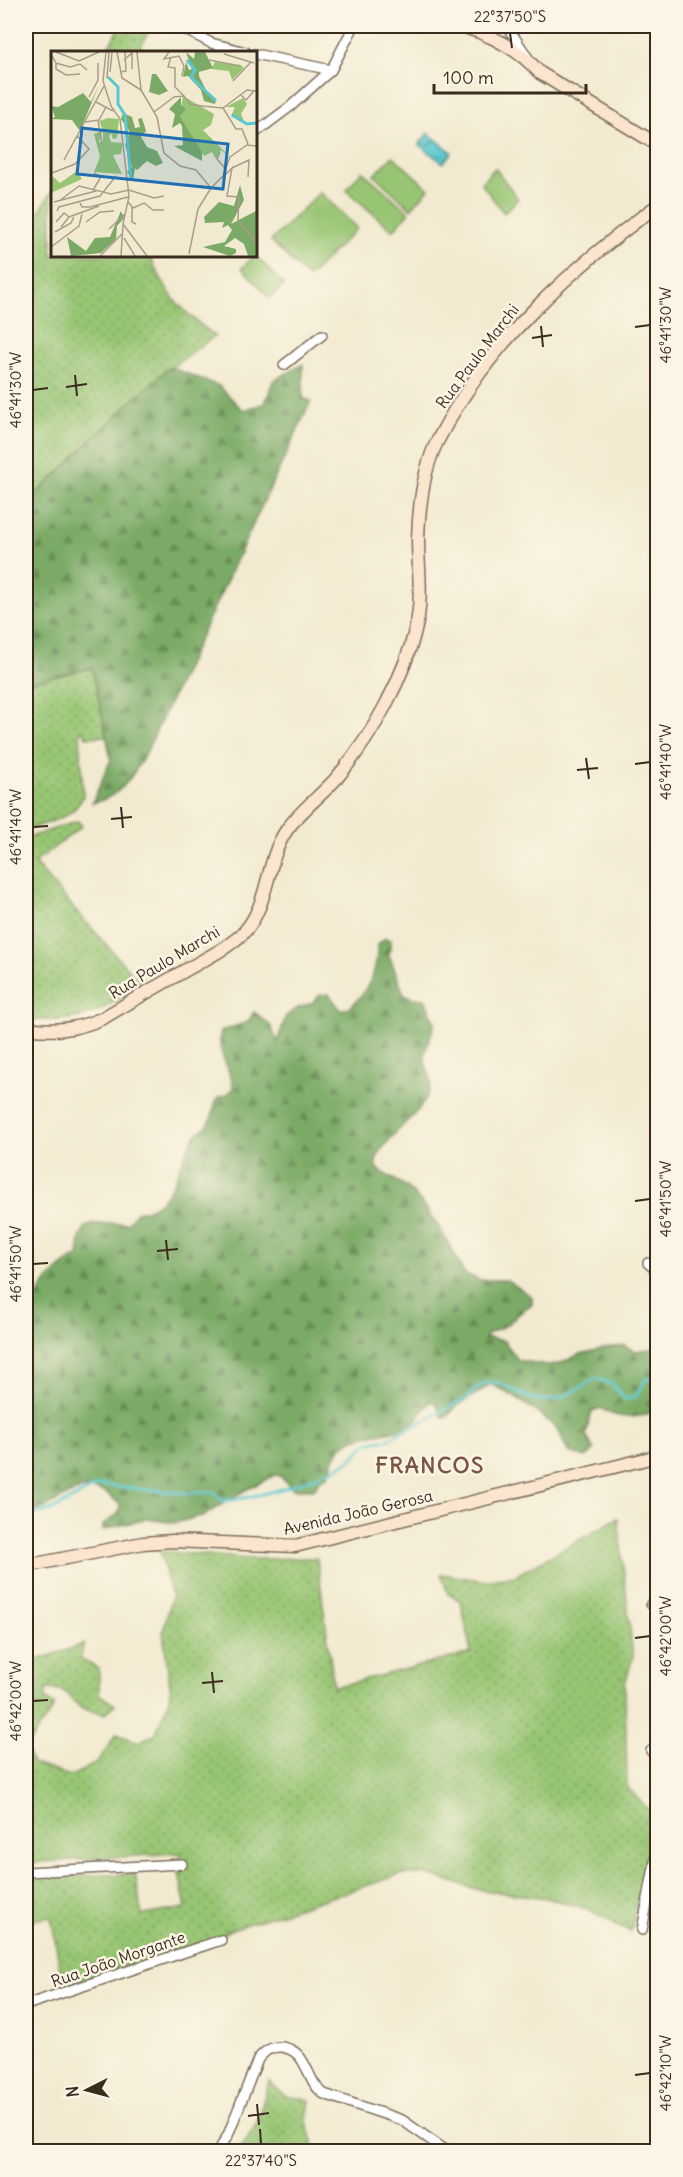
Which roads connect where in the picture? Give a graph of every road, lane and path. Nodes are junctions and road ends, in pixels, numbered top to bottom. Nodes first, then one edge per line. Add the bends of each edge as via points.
1 (178, 26) edge
2 (354, 26) edge
3 (462, 26) edge
4 (507, 26) edge
5 (242, 51) edge
6 (256, 54) edge
7 (531, 62) junction
8 (331, 70) junction
9 (256, 132) edge
10 (657, 145) edge
11 (657, 205) edge
12 (322, 334) dead end
13 (284, 365) dead end
14 (26, 1028) edge
15 (648, 1263) dead end
16 (657, 1272) edge
17 (657, 1456) edge
18 (26, 1566) edge
19 (657, 1846) edge
20 (182, 1864) dead end
21 (26, 1872) edge
22 (642, 1930) dead end
23 (221, 1940) dead end
24 (26, 2005) edge
25 (218, 2151) edge
26 (448, 2151) edge

1 - 5 street via 211,44
2 - 8 street
3 - 7 street via 505,43
4 - 7 street
6 - 8 street
7 - 10 street via 540,73
8 - 9 street
11 - 14 street, Rua Paulo Marchi via 521,321 468,389 438,438 430,456 420,511 416,628 400,673 381,711 340,774 286,831 272,858 255,915 244,932 217,952 85,1026 57,1032
12 - 13 street
15 - 16 street
17 - 18 street, Avenida João Gerosa via 296,1546 143,1543
19 - 22 street
20 - 21 street
23 - 24 street, Rua João Morgante
25 - 26 street via 258,2059 274,2047 292,2049 299,2055 316,2089 324,2094 402,2120

